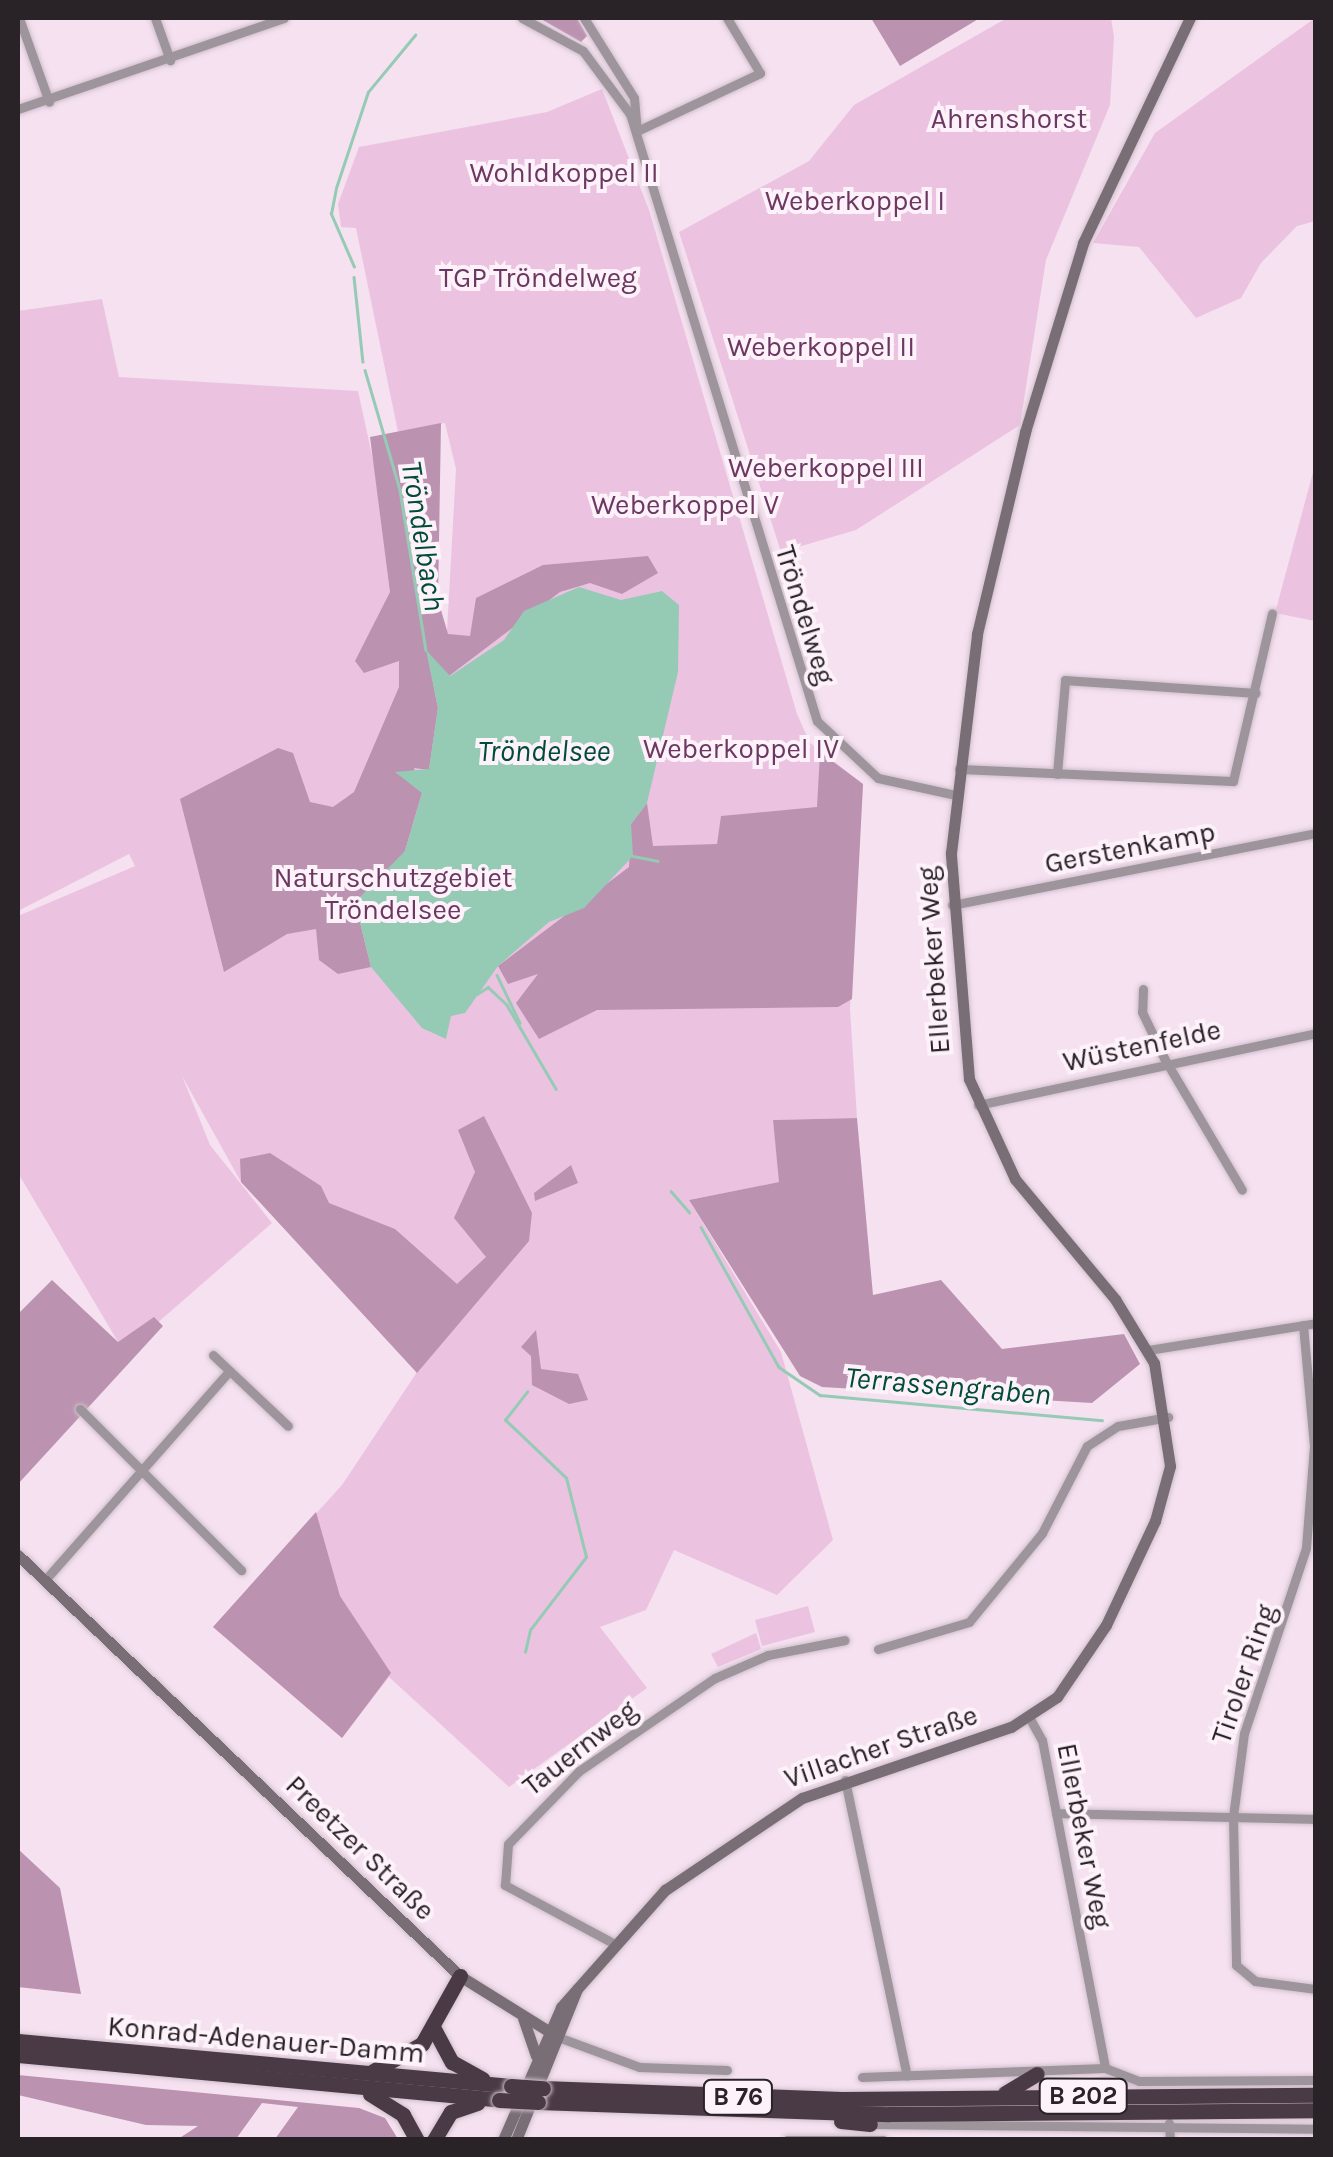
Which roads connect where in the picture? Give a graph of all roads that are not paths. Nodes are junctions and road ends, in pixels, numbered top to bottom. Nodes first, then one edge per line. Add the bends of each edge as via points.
1 (19, 18) edge
2 (154, 18) edge
3 (284, 18) edge
4 (522, 18) edge
5 (584, 18) edge
6 (727, 18) edge
7 (1190, 18) edge
8 (170, 60) junction
9 (49, 102) junction
10 (18, 109) edge
11 (637, 131) junction
12 (1272, 613) dead end
13 (1256, 694) junction
14 (959, 769) junction
15 (1057, 774) junction
16 (956, 796) junction
17 (1316, 833) edge
18 (952, 905) junction
19 (1143, 989) dead end
20 (1316, 1033) edge
21 (1170, 1065) junction
22 (978, 1105) junction
23 (1242, 1190) dead end
24 (1316, 1323) edge
25 (1303, 1325) junction
26 (1148, 1350) junction
27 (214, 1355) dead end
28 (229, 1371) junction
29 (80, 1408) dead end
30 (1168, 1418) junction
31 (288, 1426) dead end
32 (138, 1473) junction
33 (1311, 1549) edge
34 (18, 1555) edge
35 (241, 1570) dead end
36 (44, 1580) junction
37 (844, 1640) dead end
38 (878, 1649) dead end
39 (1029, 1717) junction
40 (845, 1780) junction
41 (1056, 1814) junction
42 (1233, 1817) junction
43 (1316, 1818) edge
44 (613, 1943) junction
45 (460, 1976) junction
46 (1316, 1989) edge
47 (522, 2016) junction
48 (433, 2027) junction
49 (553, 2034) junction
50 (18, 2041) edge
51 (18, 2055) edge
52 (536, 2056) junction
53 (1105, 2068) junction
54 (726, 2070) dead end
55 (1036, 2074) junction
56 (907, 2076) junction
57 (862, 2077) dead end
58 (1316, 2080) edge
59 (360, 2082) junction
60 (503, 2090) junction
61 (1316, 2092) edge
62 (540, 2095) junction
63 (976, 2099) junction
64 (1258, 2107) junction
65 (1316, 2110) edge
66 (819, 2112) junction
67 (1316, 2120) edge
68 (1170, 2123) junction
69 (870, 2124) joint
70 (924, 2126) junction
71 (1316, 2129) edge
72 (418, 2140) edge
73 (434, 2140) edge
74 (503, 2140) edge
75 (516, 2140) edge
76 (787, 2140) edge
77 (882, 2140) edge
78 (913, 2140) edge
79 (1170, 2140) edge

1 - 9 street
2 - 8 street
3 - 8 street
4 - 11 street, Tröndelweg via 598,64
5 - 11 street, Tröndelweg via 634,98
6 - 11 street via 760,73
7 - 14 street, Ellerbeker Weg via 1102,196 1054,333 979,622
8 - 9 street
9 - 10 street
11 - 16 street, Tröndelweg via 817,722 878,778
12 - 13 street
13 - 15 street via 1233,781
13 - 15 street via 1065,680
14 - 15 street
14 - 16 street, Ellerbeker Weg
16 - 18 street, Ellerbeker Weg
17 - 18 street, Gerstenkamp
18 - 22 street, Ellerbeker Weg via 963,1044
19 - 21 street via 1142,1012
20 - 21 street, Wüstenfelde
21 - 22 street, Wüstenfelde
21 - 23 street
22 - 26 street, Ellerbeker Weg via 1015,1179
24 - 25 street
25 - 26 street
25 - 33 street, Tiroler Ring via 1314,1446
26 - 30 street, Ellerbeker Weg
27 - 28 street
28 - 31 street
28 - 32 street
29 - 32 street
30 - 38 street via 1118,1426 1088,1446 1042,1533 969,1622
30 - 39 street, Ellerbeker Weg via 1170,1466 1133,1568 1084,1664
32 - 35 street
32 - 36 street
33 - 42 street, Tiroler Ring via 1244,1733
34 - 36 street, Preetzer Straße
36 - 45 street, Preetzer Straße
37 - 44 street, Tauernweg via 768,1654 715,1678 534,1811 500,1858 505,1885
39 - 40 street, Villacher Straße
39 - 41 street, Ellerbeker Weg
40 - 44 street, Villacher Straße via 719,1845
40 - 56 street
41 - 42 street
41 - 53 street, Ellerbeker Weg
42 - 43 street
42 - 46 street, Tiroler Ring via 1236,1965 1254,1981
44 - 49 street, Villacher Straße
45 - 47 street, Preetzer Straße
45 - 48 highway
47 - 49 street, Preetzer Straße
47 - 52 street
48 - 59 highway via 405,2060
48 - 60 highway via 452,2062
49 - 52 street
49 - 54 street, Preetzer Straße via 639,2067
49 - 75 street
50 - 59 highway, Konrad-Adenauer-Damm / B 76
51 - 59 highway, Konrad-Adenauer-Damm / B 76
52 - 74 street
53 - 55 street
53 - 58 street via 1139,2081
55 - 56 street
55 - 63 highway
56 - 57 street
59 - 60 highway, Konrad-Adenauer-Damm / B 76
59 - 72 highway via 402,2114
60 - 62 highway, B 76, bridge
60 - 73 highway via 460,2107
61 - 63 highway, B 202
62 - 63 highway, B 76
62 - 66 highway, B 76
64 - 65 highway, B 76
64 - 66 highway, B 76
64 - 67 highway
66 - 69 highway
68 - 70 street
68 - 71 street
68 - 79 street
69 - 70 street
70 - 78 street
76 - 77 street

